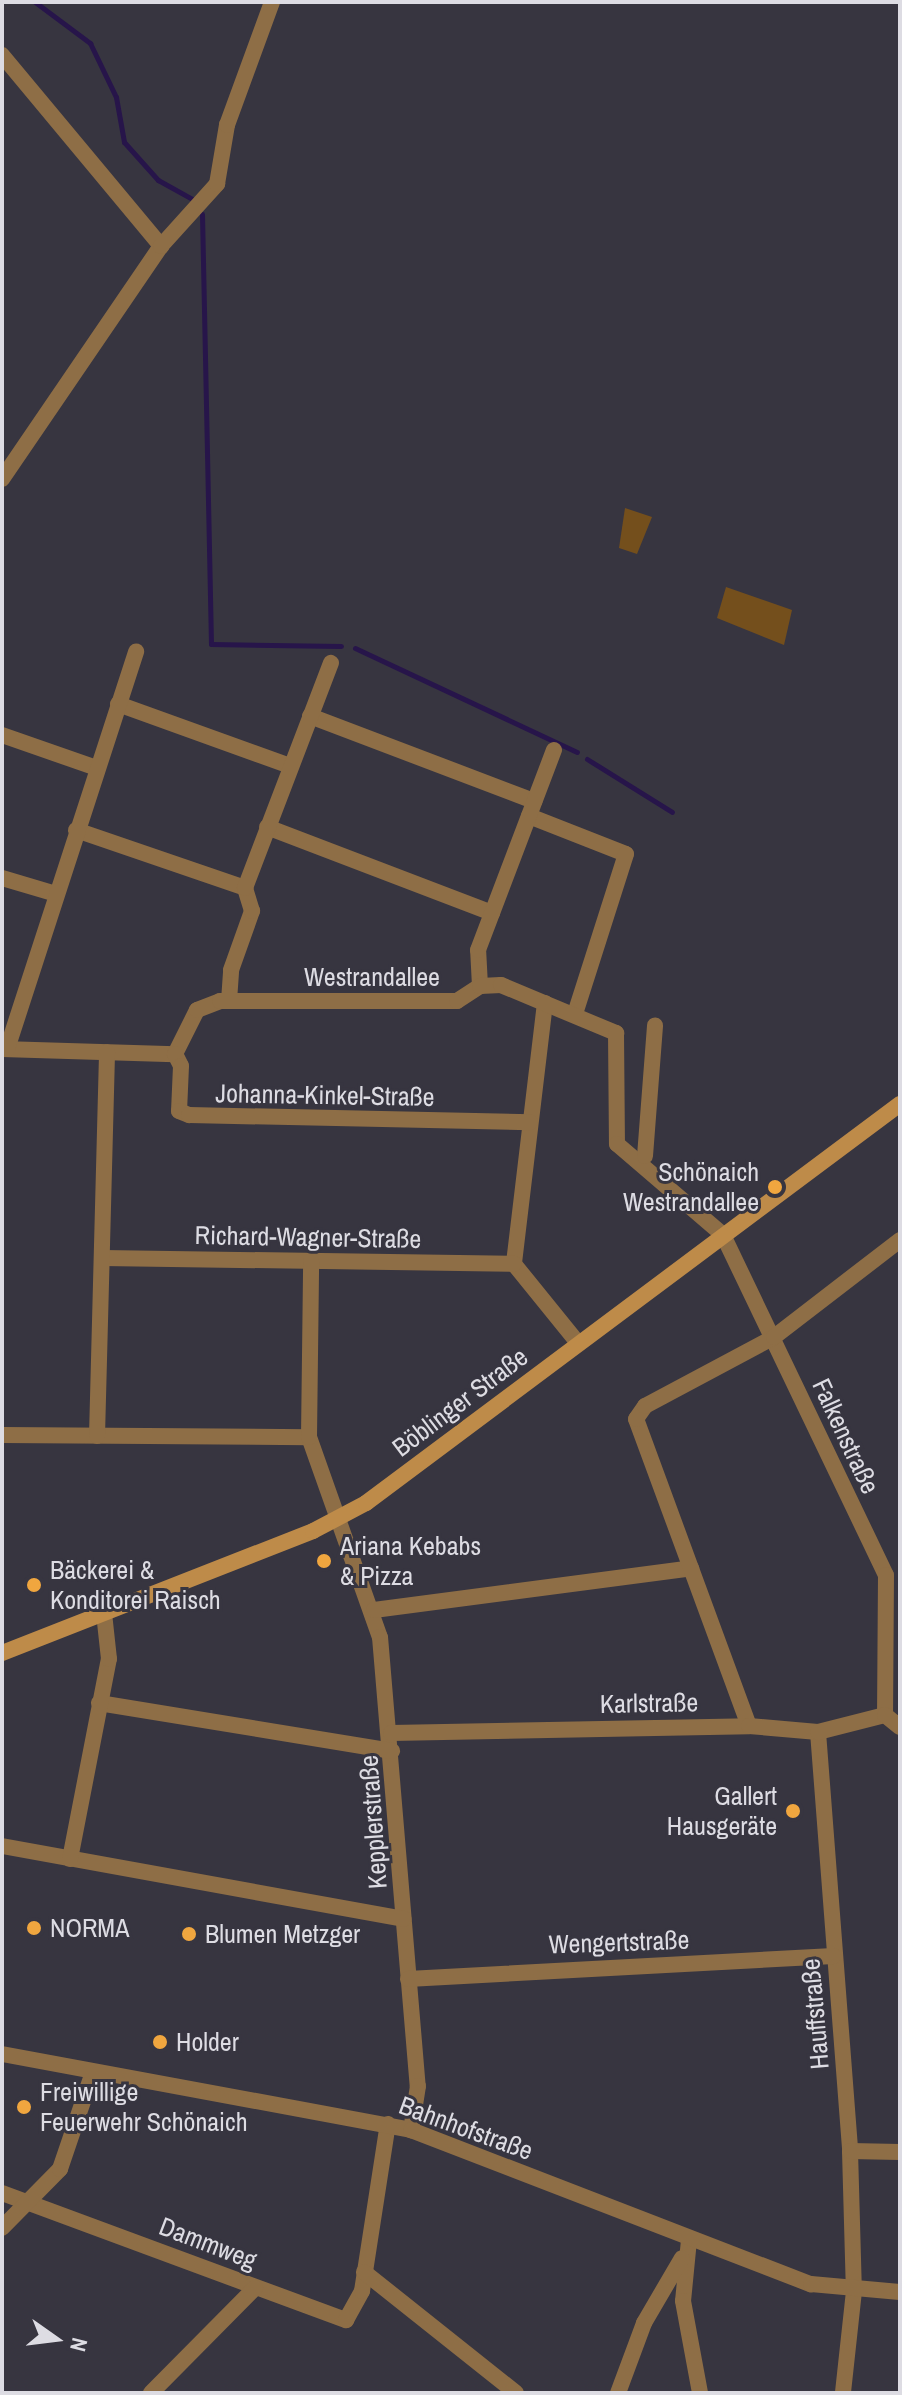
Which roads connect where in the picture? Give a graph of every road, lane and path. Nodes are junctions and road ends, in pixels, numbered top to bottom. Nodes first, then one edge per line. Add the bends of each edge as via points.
1 (272, 2) edge
2 (2, 55) edge
3 (161, 246) junction
4 (2, 479) edge
5 (136, 651) dead end
6 (331, 663) dead end
7 (118, 704) junction
8 (310, 716) junction
9 (2, 735) edge
10 (554, 750) dead end
11 (290, 766) junction
12 (97, 768) junction
13 (532, 808) junction
14 (267, 827) junction
15 (76, 830) junction
16 (2, 878) edge
17 (245, 888) junction
18 (56, 894) junction
19 (492, 913) junction
20 (480, 986) junction
21 (229, 1001) junction
22 (545, 1003) junction
23 (575, 1014) junction
24 (655, 1025) dead end
25 (4, 1049) edge
26 (107, 1052) junction
27 (175, 1054) junction
28 (900, 1104) edge
29 (530, 1122) junction
30 (645, 1156) dead end
31 (723, 1235) junction
32 (900, 1240) edge
33 (102, 1258) junction
34 (311, 1261) junction
35 (514, 1264) junction
36 (774, 1337) junction
37 (578, 1343) junction
38 (2, 1435) edge
39 (97, 1436) junction
40 (309, 1437) junction
41 (343, 1516) junction
42 (691, 1568) junction
43 (893, 1574) edge
44 (374, 1610) junction
45 (104, 1613) junction
46 (2, 1653) edge
47 (99, 1703) junction
48 (885, 1715) junction
49 (749, 1726) junction
50 (900, 1727) edge
51 (818, 1732) junction
52 (391, 1733) junction
53 (392, 1751) junction
54 (2, 1846) edge
55 (70, 1859) junction
56 (403, 1919) junction
57 (833, 1956) junction
58 (408, 1979) junction
59 (2, 2054) edge
60 (93, 2072) junction
61 (388, 2124) junction
62 (411, 2130) junction
63 (850, 2151) junction
64 (900, 2152) edge
65 (2, 2193) edge
66 (28, 2198) junction
67 (2, 2228) edge
68 (689, 2240) junction
69 (683, 2257) junction
70 (364, 2272) junction
71 (255, 2288) junction
72 (854, 2291) junction
73 (900, 2292) edge
74 (151, 2393) edge
75 (516, 2393) edge
76 (618, 2393) edge
77 (700, 2393) edge
78 (843, 2393) edge

1 - 3 street via 227,125 217,184
2 - 3 street
3 - 4 street
5 - 7 street
6 - 8 street
7 - 11 street
7 - 12 street
8 - 11 street
8 - 13 street
9 - 12 street
10 - 13 street
11 - 14 street
12 - 15 street
13 - 19 street
13 - 23 street via 626,854
14 - 17 street
14 - 19 street
15 - 17 street
15 - 18 street
16 - 18 street
17 - 21 street via 252,911 231,970
18 - 25 street
19 - 20 street via 478,950
20 - 21 street, Westrandallee via 457,1001
20 - 22 street via 501,985
21 - 27 street, Westrandallee via 197,1010
22 - 23 street
22 - 29 street
23 - 31 street via 606,1025 619,1042 613,1126 626,1160 689,1199
24 - 30 street
25 - 26 street
26 - 27 street
26 - 33 street
27 - 29 street, Johanna-Kinkel-Straße via 181,1066 179,1111 189,1115
28 - 31 main road, Böblinger Straße
29 - 35 street
31 - 36 street, Falkenstraße
31 - 37 main road, Böblinger Straße
32 - 36 street
33 - 34 street, Richard-Wagner-Straße
33 - 39 street
34 - 35 street, Richard-Wagner-Straße
34 - 40 street
35 - 37 street
36 - 42 street via 645,1406 636,1419
36 - 43 street, Falkenstraße
37 - 41 main road, Böblinger Straße
38 - 39 street
39 - 40 street
40 - 41 street, Kepplerstraße
41 - 44 street, Kepplerstraße
41 - 45 main road, Böblinger Straße
42 - 44 street
42 - 49 street
43 - 48 street, Falkenstraße
44 - 52 street, Kepplerstraße
45 - 46 main road, Böblinger Straße
45 - 47 street via 110,1648
47 - 53 street
47 - 55 street
48 - 50 street
48 - 51 street, Karlstraße
49 - 51 street, Karlstraße
49 - 52 street, Karlstraße
51 - 57 street, Hauffstraße
52 - 53 street, Kepplerstraße
53 - 56 street, Kepplerstraße
54 - 55 street
55 - 56 street
56 - 58 street, Kepplerstraße
57 - 58 street, Wengertstraße
57 - 63 street, Hauffstraße
58 - 62 street, Kepplerstraße via 418,2086
59 - 60 street, Bahnhofstraße
60 - 61 street, Bahnhofstraße
60 - 66 street via 60,2169
61 - 62 street, Bahnhofstraße
61 - 70 street
62 - 68 street, Bahnhofstraße
63 - 64 street
63 - 72 street, Hauffstraße
65 - 66 street, Dammweg
66 - 67 street
66 - 71 street, Dammweg
68 - 69 street
68 - 72 street, Bahnhofstraße via 811,2284
69 - 76 street via 644,2323
69 - 77 street via 683,2301
70 - 71 street, Dammweg via 359,2304 346,2320
70 - 75 street
71 - 74 street
72 - 73 street, Bahnhofstraße
72 - 78 street, Hauffstraße

